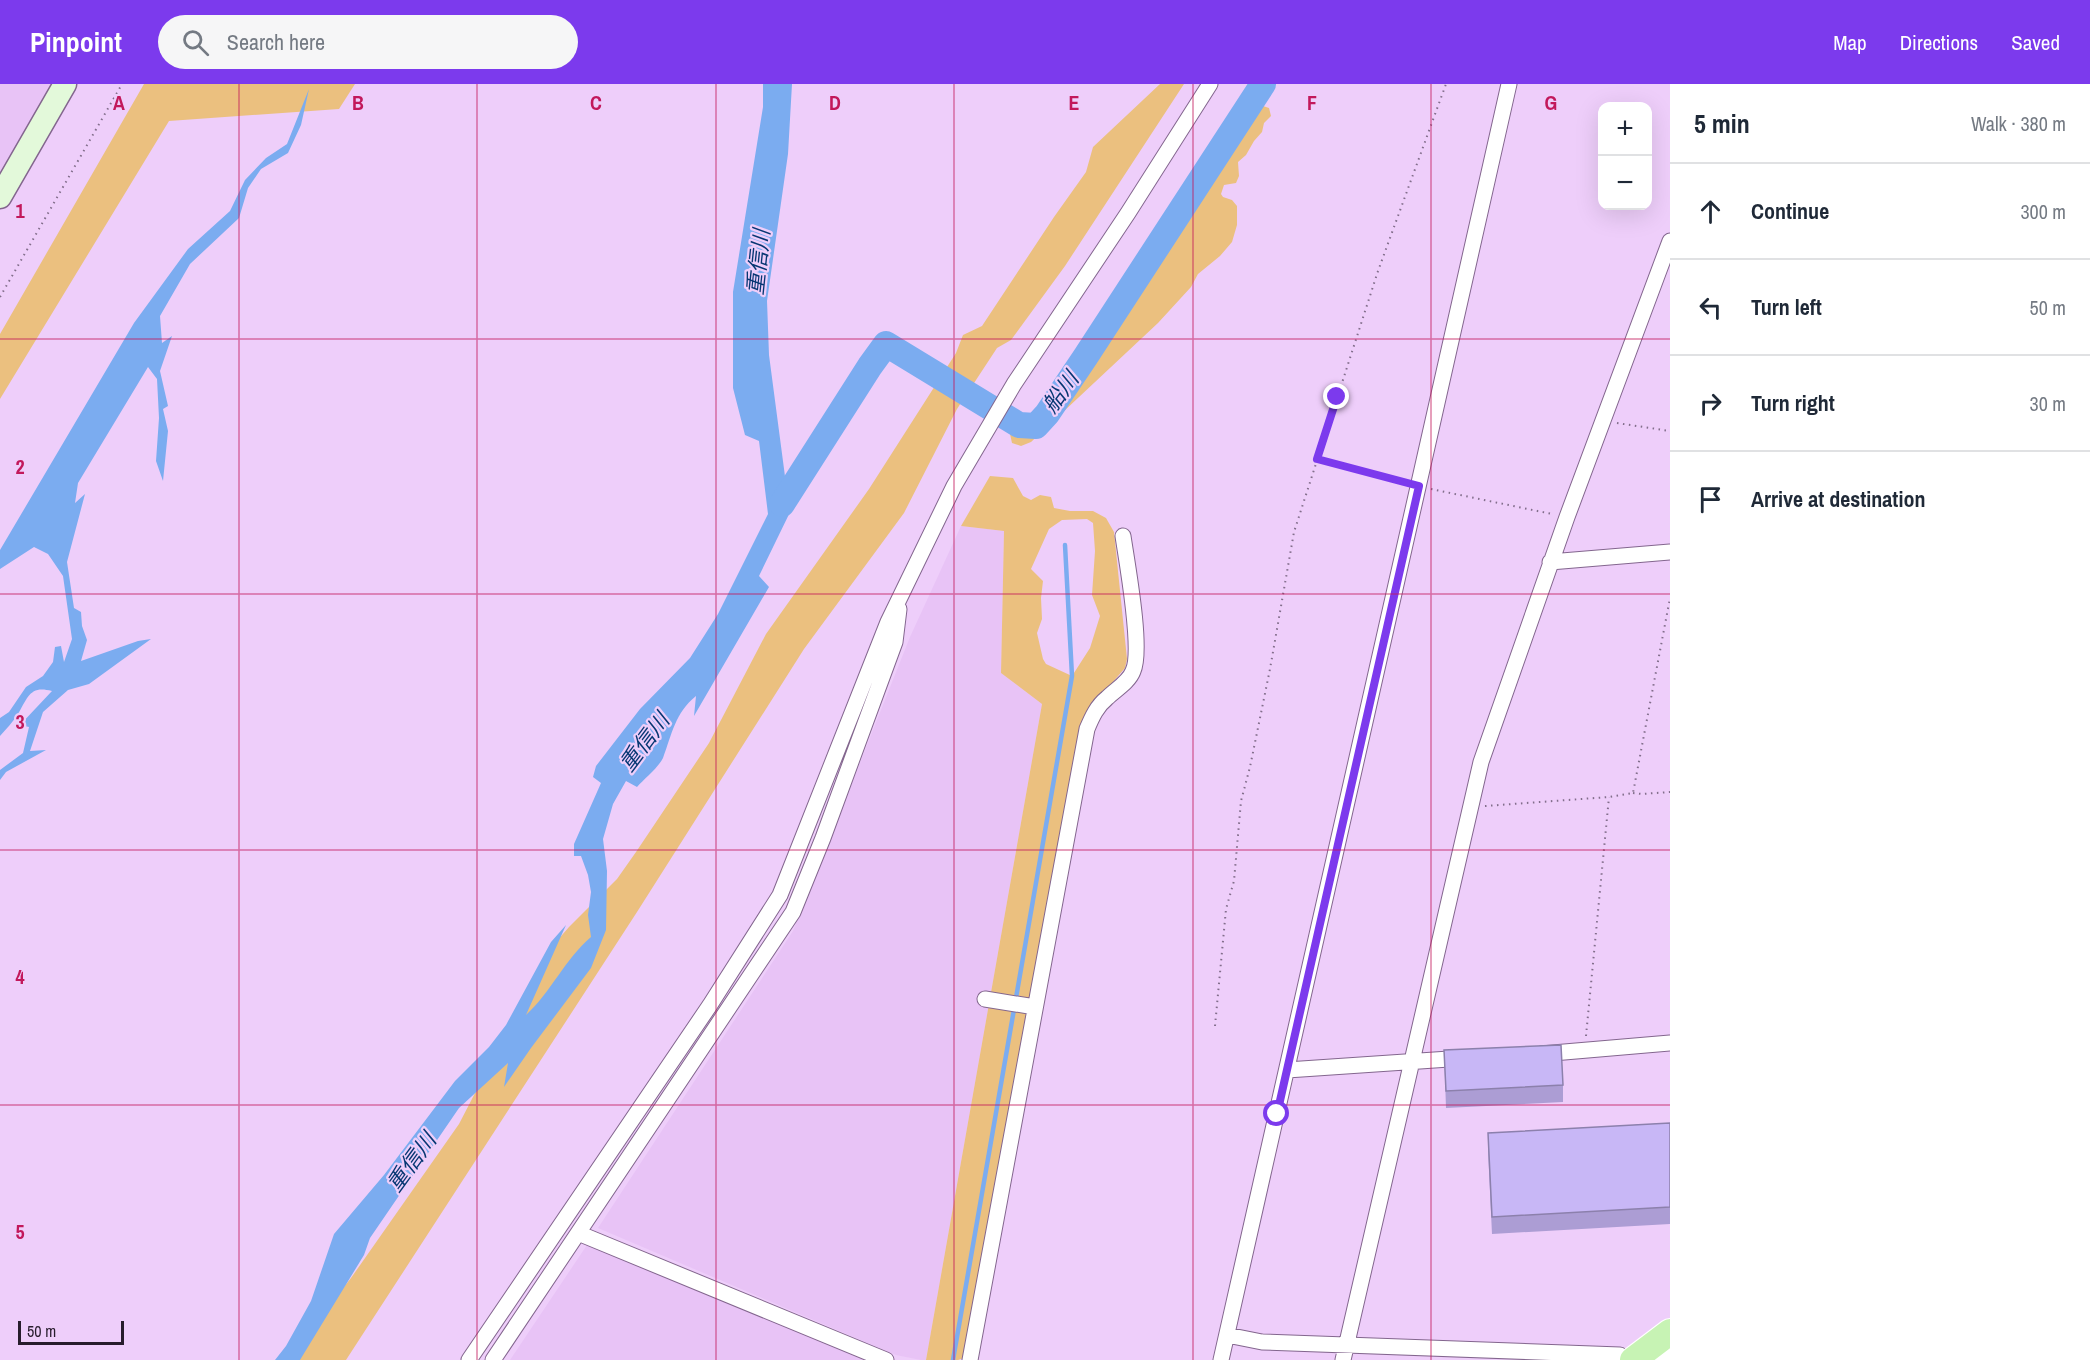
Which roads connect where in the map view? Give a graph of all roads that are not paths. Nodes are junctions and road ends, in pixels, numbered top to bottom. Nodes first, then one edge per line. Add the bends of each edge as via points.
1 (65, 84) edge
2 (1210, 84) edge
3 (1509, 84) edge
4 (0, 197) edge
5 (1670, 241) edge
6 (1123, 536) dead end
7 (1670, 552) edge
8 (1550, 562) junction
9 (902, 592) junction
10 (987, 999) dead end
11 (1033, 1006) junction
12 (1670, 1043) edge
13 (1527, 1054) edge
14 (1481, 1057) edge
15 (1412, 1062) junction
16 (1287, 1070) junction
17 (578, 1233) junction
18 (1670, 1332) edge
19 (1227, 1335) junction
20 (1345, 1352) edge
21 (1644, 1357) edge
22 (469, 1360) edge
23 (493, 1360) edge
24 (886, 1360) edge
25 (970, 1360) edge
26 (1221, 1360) edge

1 - 4 street
2 - 9 street via 1014,384 954,486
3 - 16 street
5 - 8 street
6 - 11 street via 1136,658 1133,672 1105,699 1087,729
7 - 8 street
8 - 15 street via 1481,762
9 - 17 street via 895,642 793,912
9 - 22 street via 780,895
10 - 11 street
11 - 25 street
12 - 13 street
14 - 15 street
15 - 16 street
15 - 20 street
16 - 19 street
17 - 23 street
17 - 24 street
18 - 21 main road
19 - 20 street
19 - 26 street
20 - 21 street

